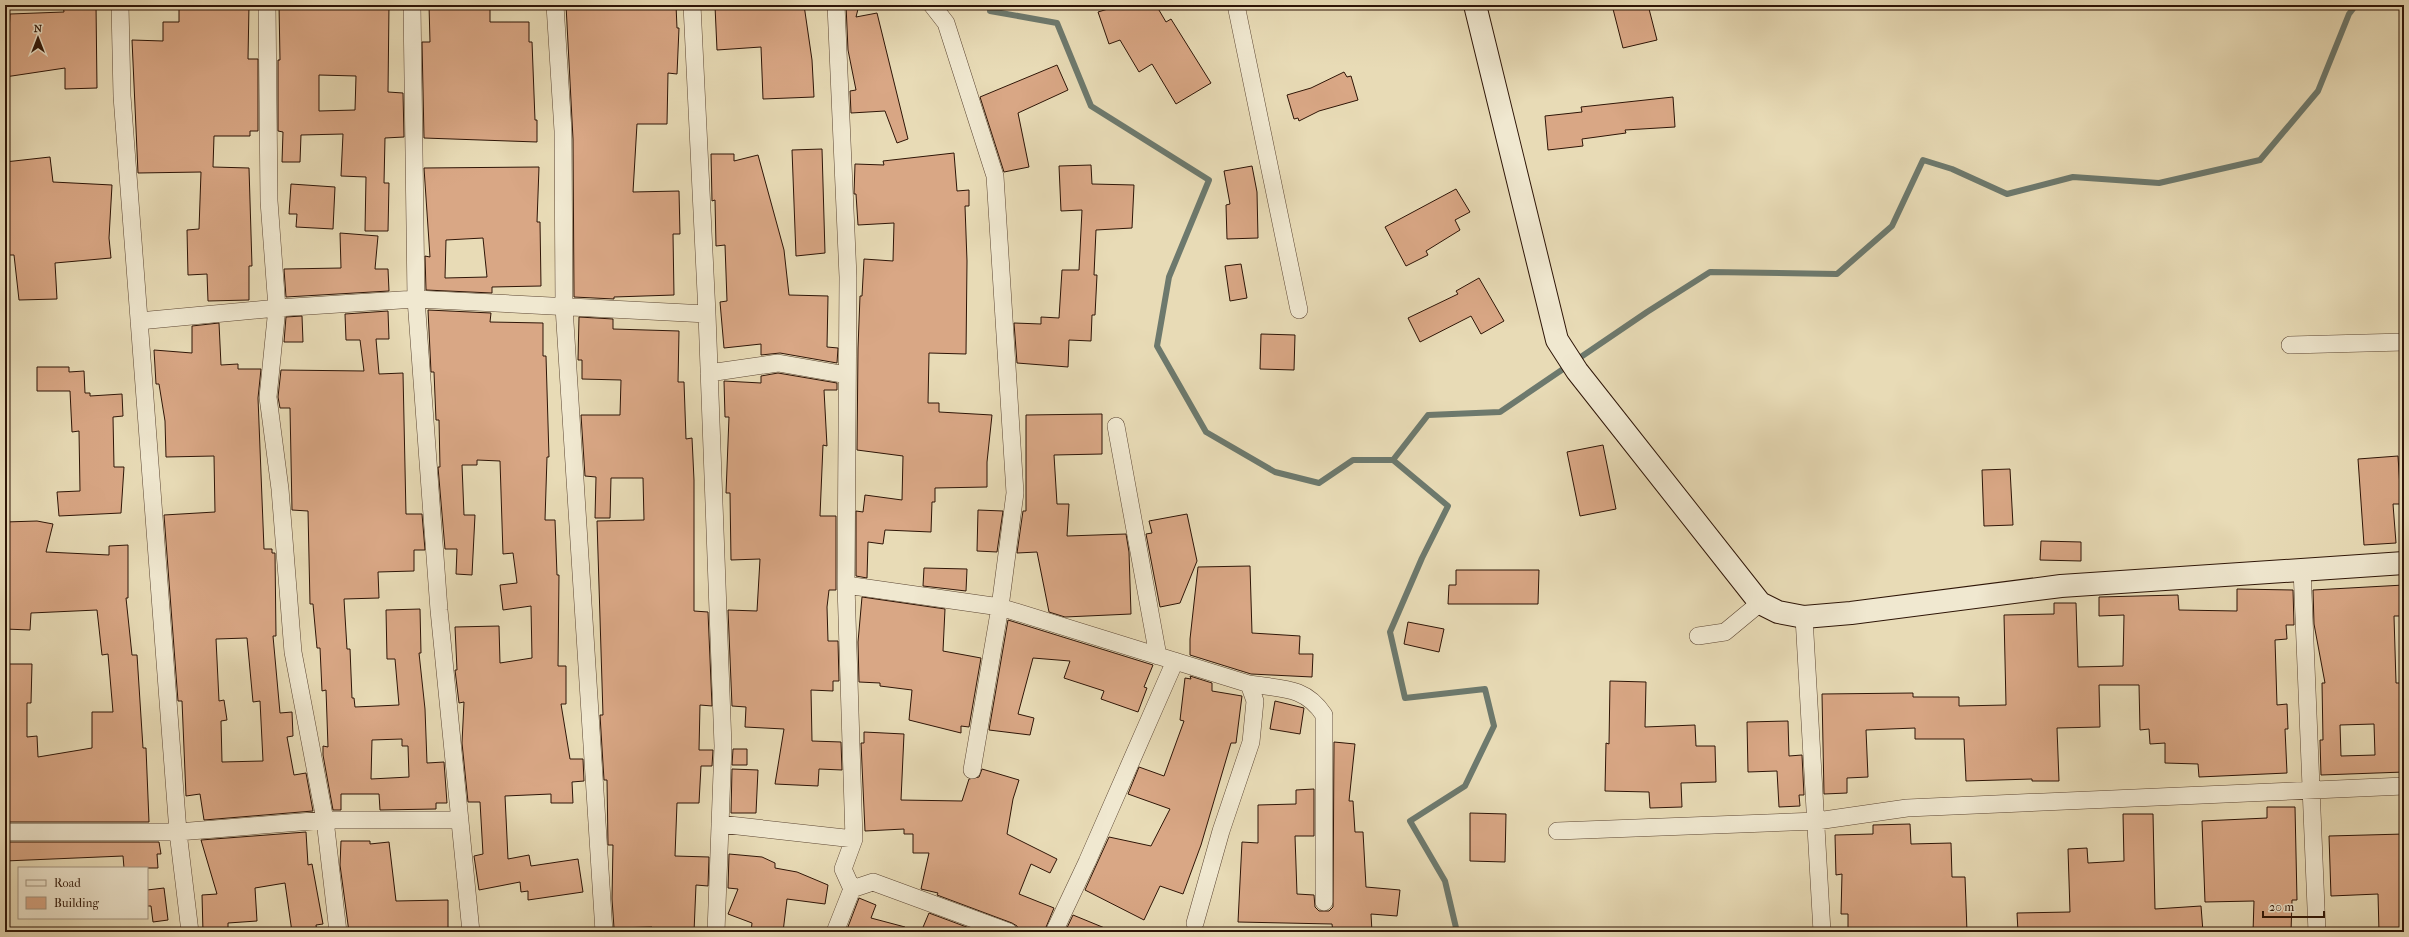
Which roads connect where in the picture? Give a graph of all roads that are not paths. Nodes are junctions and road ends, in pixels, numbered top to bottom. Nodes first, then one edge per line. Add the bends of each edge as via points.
1 (120, 5) edge
2 (267, 5) edge
3 (412, 5) edge
4 (555, 5) edge
5 (692, 5) edge
6 (836, 5) edge
7 (932, 5) edge
8 (1236, 5) edge
9 (1475, 5) edge
10 (416, 300) junction
11 (564, 307) junction
12 (277, 308) junction
13 (1299, 310) dead end
14 (707, 314) junction
15 (139, 321) junction
16 (2404, 342) edge
17 (2290, 345) dead end
18 (709, 373) junction
19 (847, 375) junction
20 (1116, 426) dead end
21 (2404, 563) edge
22 (2302, 569) junction
23 (846, 585) junction
24 (1760, 604) junction
25 (1000, 607) junction
26 (1804, 617) junction
27 (1698, 636) dead end
28 (1158, 656) junction
29 (1175, 661) junction
30 (1249, 684) junction
31 (972, 770) dead end
32 (2404, 786) edge
33 (2312, 791) junction
34 (325, 820) junction
35 (460, 820) junction
36 (1817, 821) junction
37 (720, 824) junction
38 (1557, 831) dead end
39 (5, 832) edge
40 (178, 832) junction
41 (854, 839) junction
42 (852, 890) junction
43 (1324, 902) dead end
44 (1195, 923) dead end
45 (975, 926) edge
46 (190, 932) edge
47 (338, 932) edge
48 (471, 932) edge
49 (604, 932) edge
50 (716, 932) edge
51 (835, 932) edge
52 (1009, 932) edge
53 (1054, 932) edge
54 (1822, 932) edge
55 (2317, 932) edge

1 - 15 street via 122,96
2 - 12 street via 269,201
3 - 10 street
4 - 11 street via 563,131
5 - 14 street
6 - 19 street via 848,277
7 - 25 street via 946,23 995,176 1015,493
8 - 13 street
9 - 24 street via 1557,340 1576,371
10 - 11 street
10 - 12 street
10 - 35 street via 439,610
11 - 14 street
11 - 49 street
12 - 15 street
12 - 34 street via 268,397 280,489 293,652
14 - 18 street
15 - 40 street
16 - 17 street
18 - 19 street via 778,362
18 - 37 street via 723,746
19 - 23 street
20 - 28 street
21 - 22 street
22 - 26 street via 2061,586
22 - 33 street
23 - 25 street
23 - 41 street
24 - 26 street via 1778,612
24 - 27 street via 1725,632
25 - 28 street
25 - 31 street
26 - 36 street
28 - 29 street
29 - 30 street
29 - 53 street
30 - 43 street via 1303,693 1324,715
30 - 44 street via 1255,701 1251,742 1221,830
32 - 33 street
33 - 36 street via 1907,808
33 - 55 street
34 - 35 street
34 - 40 street
34 - 47 street
35 - 48 street
36 - 38 street
36 - 54 street
37 - 41 street
37 - 50 street
39 - 40 street
40 - 46 street
41 - 42 street via 843,870
42 - 45 street via 873,882
42 - 51 street
45 - 52 street

